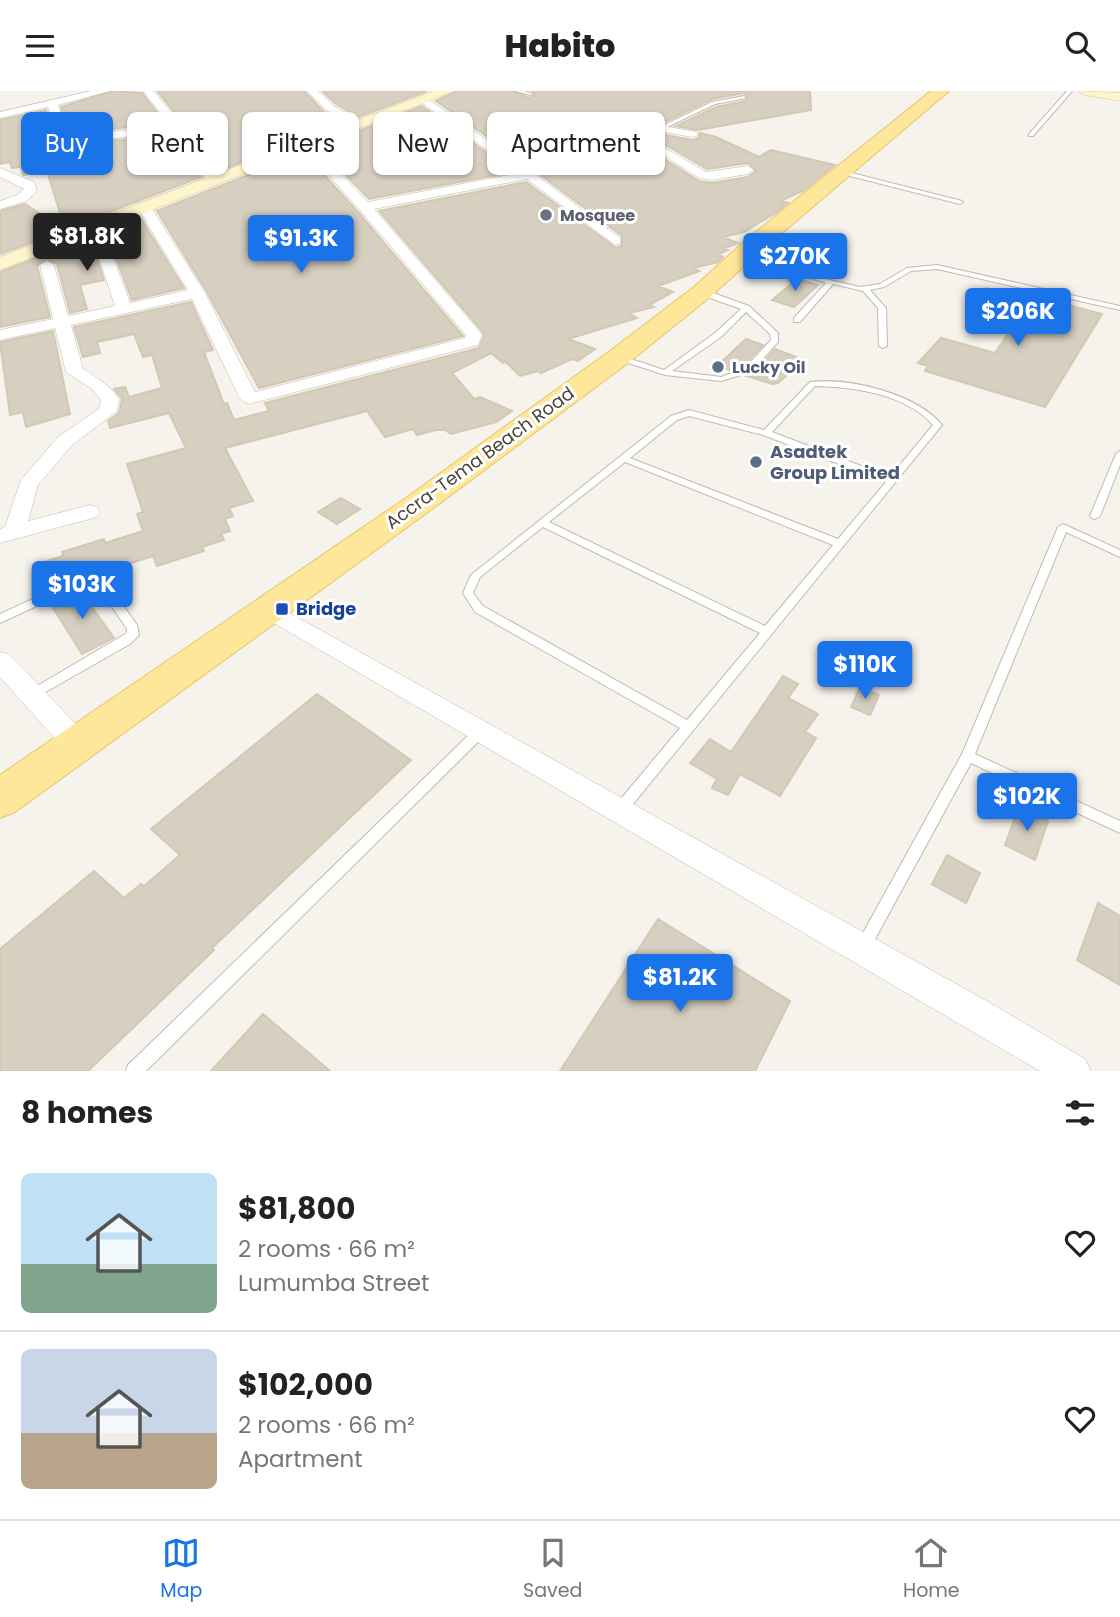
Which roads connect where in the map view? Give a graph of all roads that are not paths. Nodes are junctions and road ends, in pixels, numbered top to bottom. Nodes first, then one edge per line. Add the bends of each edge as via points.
1 (104, 91) edge
2 (148, 91) edge
3 (312, 91) edge
4 (517, 91) edge
5 (941, 91) edge
6 (1070, 91) edge
7 (1085, 91) edge
8 (1111, 91) edge
9 (435, 94) edge
10 (531, 94) dead end
11 (1120, 95) edge
12 (744, 97) dead end
13 (52, 103) junction
14 (166, 112) edge
15 (0, 115) edge
16 (360, 124) joint
17 (665, 126) edge
18 (665, 129) edge
19 (127, 134) edge
20 (693, 134) dead end
21 (1031, 135) dead end
22 (487, 139) edge
23 (665, 151) edge
24 (242, 170) edge
25 (748, 170) dead end
26 (0, 172) edge
27 (844, 173) junction
28 (209, 175) edge
29 (335, 175) edge
30 (506, 175) edge
31 (529, 175) edge
32 (213, 181) junction
33 (960, 202) dead end
34 (0, 205) edge
35 (144, 207) junction
36 (365, 207) junction
37 (615, 241) dead end
38 (754, 245) junction
39 (102, 246) dead end
40 (0, 264) edge
41 (47, 265) dead end
42 (830, 283) junction
43 (865, 289) junction
44 (702, 292) junction
45 (197, 293) junction
46 (1119, 305) edge
47 (124, 308) junction
48 (746, 308) junction
49 (797, 320) dead end
50 (61, 321) junction
51 (0, 335) edge
52 (883, 346) dead end
53 (619, 357) junction
54 (665, 373) junction
55 (765, 433) junction
56 (1120, 454) edge
57 (624, 458) junction
58 (892, 481) junction
59 (90, 512) dead end
60 (1095, 516) dead end
61 (542, 523) junction
62 (8, 534) edge
63 (840, 544) junction
64 (1120, 554) edge
65 (270, 610) junction
66 (0, 619) edge
67 (767, 632) junction
68 (0, 661) edge
69 (31, 695) junction
70 (688, 727) junction
71 (481, 731) junction
72 (78, 745) junction
73 (968, 756) junction
74 (0, 799) edge
75 (619, 811) junction
76 (1120, 827) edge
77 (863, 947) junction
78 (134, 1071) edge
79 (1073, 1071) edge

1 - 13 street
2 - 14 street
3 - 16 street
4 - 10 lane
5 - 27 main road, Accra-Tema Beach Road
6 - 21 lane
7 - 11 main road
8 - 11 main road
9 - 16 main road
9 - 22 street
12 - 17 lane via 713,103
13 - 15 street
13 - 19 street via 67,142
18 - 20 street
23 - 25 street via 703,175
24 - 32 main road
26 - 34 street via 30,185 31,190
27 - 33 lane
27 - 38 main road, Accra-Tema Beach Road
28 - 32 street
29 - 36 street
30 - 36 street
31 - 37 street
32 - 35 main road
35 - 40 main road
35 - 45 street
36 - 45 street via 474,335 472,341 250,399
38 - 42 lane via 781,254 807,274
38 - 44 main road, Accra-Tema Beach Road
39 - 47 street
41 - 50 street
42 - 43 lane
42 - 49 lane
43 - 46 lane via 882,286 909,269 937,267
43 - 52 lane via 882,308
44 - 48 lane
44 - 53 main road, Accra-Tema Beach Road
45 - 47 street
47 - 50 street
48 - 54 lane via 718,335
48 - 54 lane via 774,333 775,340 748,370 721,379
50 - 51 street
50 - 62 street via 75,372 110,399 108,411 65,441 28,484
53 - 54 lane
53 - 65 main road, Accra-Tema Beach Road
55 - 57 lane via 689,413 674,418
55 - 58 lane
55 - 58 lane via 813,384 835,383 913,404 931,414 938,425
56 - 60 lane
57 - 61 lane
57 - 63 lane
58 - 63 lane
59 - 62 street
61 - 67 lane
61 - 70 lane via 476,575 468,593 479,610
63 - 67 lane
64 - 73 lane via 1063,527
65 - 71 street
65 - 72 main road, Accra-Tema Beach Road
66 - 69 lane via 92,579 100,581 133,628 126,641
67 - 70 lane
68 - 69 street
69 - 72 street
70 - 75 lane
71 - 75 street
71 - 78 lane
72 - 74 main road, Accra-Tema Beach Road
73 - 76 lane
73 - 77 lane
75 - 77 street
77 - 79 street

